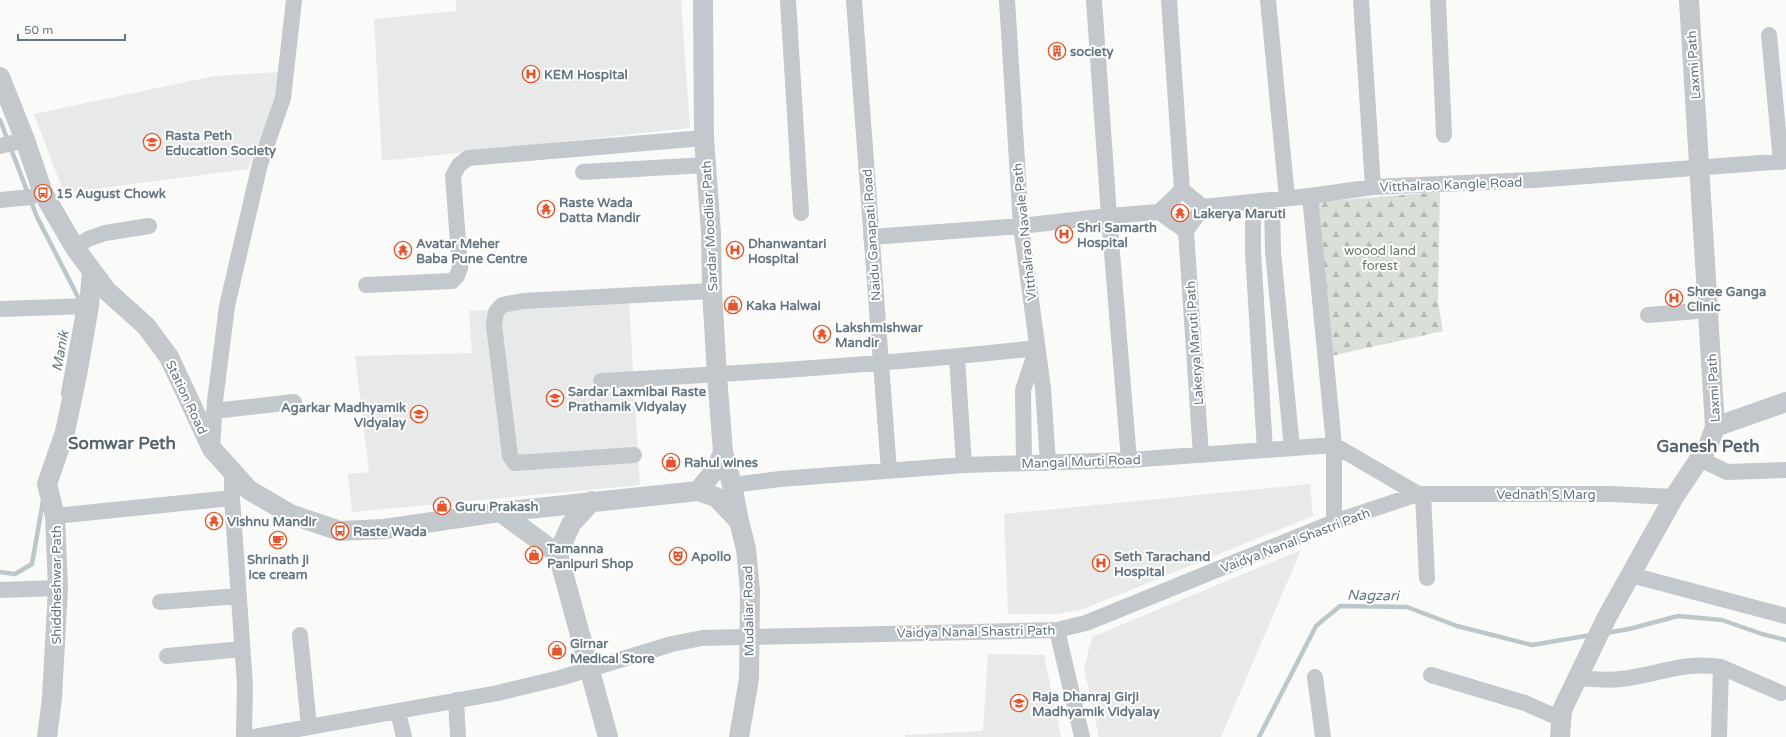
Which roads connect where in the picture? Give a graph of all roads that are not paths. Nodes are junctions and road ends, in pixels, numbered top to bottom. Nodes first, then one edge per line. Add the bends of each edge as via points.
1 (294, 0) edge
2 (703, 0) edge
3 (788, 0) edge
4 (854, 0) edge
5 (1007, 0) edge
6 (1094, 0) edge
7 (1169, 0) edge
8 (1268, 0) edge
9 (1361, 0) edge
10 (1438, 0) edge
11 (1689, 0) edge
12 (1769, 35) dead end
13 (0, 77) edge
14 (1444, 135) dead end
15 (704, 138) junction
16 (11, 143) edge
17 (1783, 162) edge
18 (706, 165) junction
19 (1699, 168) junction
20 (583, 172) dead end
21 (1373, 187) junction
22 (1182, 190) junction
23 (1310, 196) junction
24 (29, 197) dead end
25 (1279, 199) junction
26 (0, 200) edge
27 (1253, 203) junction
28 (1203, 207) junction
29 (1159, 212) junction
30 (801, 213) dead end
31 (1109, 216) junction
32 (149, 226) dead end
33 (1021, 226) junction
34 (1186, 231) junction
35 (872, 237) junction
36 (75, 248) junction
37 (92, 271) junction
38 (366, 285) dead end
39 (712, 291) junction
40 (80, 306) junction
41 (0, 309) edge
42 (1709, 310) junction
43 (1648, 315) dead end
44 (1037, 348) junction
45 (957, 357) junction
46 (881, 362) junction
47 (717, 375) junction
48 (601, 381) dead end
49 (294, 402) dead end
50 (1786, 402) edge
51 (214, 411) junction
52 (1715, 427) junction
53 (1334, 445) junction
54 (1292, 448) junction
55 (212, 449) junction
56 (1265, 450) junction
57 (723, 452) junction
58 (634, 455) dead end
59 (1201, 455) junction
60 (1700, 459) junction
61 (1129, 460) junction
62 (1024, 463) junction
63 (1048, 463) junction
64 (964, 465) junction
65 (890, 470) junction
66 (1786, 470) edge
67 (232, 471) junction
68 (732, 485) junction
69 (698, 490) junction
70 (1420, 494) junction
71 (1674, 497) junction
72 (232, 498) junction
73 (592, 501) junction
74 (500, 512) junction
75 (55, 516) junction
76 (738, 521) junction
77 (1334, 522) junction
78 (558, 554) junction
79 (1631, 575) junction
80 (1427, 578) dead end
81 (58, 588) junction
82 (0, 590) edge
83 (239, 596) junction
84 (160, 602) dead end
85 (1786, 616) edge
86 (1057, 630) junction
87 (300, 635) dead end
88 (749, 636) junction
89 (242, 649) junction
90 (167, 656) dead end
91 (1721, 667) junction
92 (588, 669) junction
93 (1431, 675) dead end
94 (1315, 677) dead end
95 (1578, 678) junction
96 (1781, 693) dead end
97 (456, 700) junction
98 (398, 712) junction
99 (309, 727) junction
100 (1560, 728) edge
101 (326, 731) edge
102 (47, 737) edge
103 (244, 737) edge
104 (254, 737) edge
105 (404, 737) edge
106 (458, 737) edge
107 (608, 737) edge
108 (739, 737) edge
109 (1082, 737) edge
110 (1323, 737) edge
111 (1719, 737) edge

1 - 51 street via 283,98 260,164 227,306
2 - 15 street, Sardar Moodliar Path
3 - 30 street
4 - 35 street, Naidu Ganapati Road
5 - 33 street, Vitthalrao Navale Path
6 - 31 street
7 - 22 street
8 - 25 street
9 - 21 street
10 - 14 street
11 - 19 street, Laxmi Path
12 - 17 street
13 - 16 street, Station Road
15 - 18 street, Sardar Moodliar Path
15 - 38 street via 468,158 458,164 453,176 460,268 457,276 452,281
16 - 36 street, Station Road
17 - 19 street, Vitthalrao Kangle Road
18 - 20 street
18 - 39 street, Sardar Moodliar Path
19 - 21 street, Vitthalrao Kangle Road via 1534,180
19 - 42 street, Laxmi Path
21 - 23 street, Vitthalrao Kangle Road
22 - 28 street
22 - 29 street
23 - 25 street, Vitthalrao Kangle Road
23 - 53 street
24 - 26 street
25 - 27 street, Vitthalrao Kangle Road
25 - 54 street via 1273,252
27 - 28 street, Vitthalrao Kangle Road
27 - 56 street via 1253,252
28 - 34 street
29 - 31 street
29 - 34 street
31 - 33 street
31 - 61 street
32 - 36 street via 106,233 88,239
33 - 35 street
33 - 44 street, Vitthalrao Navale Path
34 - 59 street, Lakerya Maruti Path
35 - 46 street, Naidu Ganapati Road
36 - 37 street, Station Road
37 - 40 street, Shiddheshwar Path
37 - 55 street, Station Road via 107,291 146,326 169,357
39 - 47 street, Sardar Moodliar Path
39 - 58 street via 523,302 502,305 496,312 494,325 510,456 515,463
40 - 41 street
40 - 75 street, Shiddheshwar Path via 78,375 65,432 46,484
42 - 43 street
42 - 52 street, Laxmi Path
44 - 45 street
44 - 62 street via 1023,390
44 - 63 street, Vitthalrao Navale Path via 1043,388
45 - 46 street
45 - 64 street
46 - 47 street
46 - 65 street, Naidu Ganapati Road
47 - 48 street
47 - 57 street, Sardar Moodliar Path
49 - 51 street
50 - 52 street
51 - 55 street
52 - 60 street, Laxmi Path
53 - 54 street, Mangal Murti Road
53 - 70 street
53 - 77 street
54 - 56 street, Mangal Murti Road
55 - 67 street, Station Road
56 - 59 street, Mangal Murti Road
57 - 68 street, Sardar Moodliar Path
57 - 69 street, Sardar Moodliar Path via 716,469
59 - 61 street, Mangal Murti Road
60 - 66 street via 1727,472
60 - 71 street, Laxmi Path
61 - 63 street, Mangal Murti Road
62 - 63 street, Mangal Murti Road
62 - 64 street, Mangal Murti Road
64 - 65 street, Mangal Murti Road
65 - 68 street, Mangal Murti Road
67 - 72 street
67 - 74 street, Station Road via 249,490 290,514 340,531 384,529
68 - 76 street, Mudaliar Road
69 - 73 street, Station Road
69 - 76 street via 716,497
70 - 71 street, Vednath S Marg via 1610,494
70 - 77 street, Vaidya Nanal Shastri Path
70 - 80 street
71 - 79 street, Laxmi Path
72 - 75 street
72 - 83 street
73 - 74 street, Station Road
73 - 78 street via 571,524
74 - 78 street
75 - 81 street, Shiddheshwar Path
76 - 88 street, Mudaliar Road via 746,549 750,591
77 - 86 street, Vaidya Nanal Shastri Path via 1086,623
78 - 92 street
79 - 85 street
79 - 95 street, Laxmi Path
81 - 82 street
81 - 102 street, Shiddheshwar Path via 52,698
83 - 84 street
83 - 89 street
86 - 88 street, Vaidya Nanal Shastri Path
86 - 109 street
87 - 99 street
88 - 92 street, Vaidya Nanal Shastri Path via 702,638 672,644
88 - 108 street, Mudaliar Road via 749,679
89 - 90 street
89 - 103 street via 245,685
91 - 95 street via 1680,666 1621,679
91 - 96 street
91 - 111 street
92 - 97 street, Vaidya Nanal Shastri Path via 498,693
92 - 107 street
93 - 100 street via 1525,703
94 - 110 street
95 - 100 street, Laxmi Path via 1562,710
97 - 98 street, Vaidya Nanal Shastri Path
97 - 106 street
98 - 101 street, Vaidya Nanal Shastri Path
98 - 105 street
99 - 101 street, Vaidya Nanal Shastri Path
99 - 104 street, Vaidya Nanal Shastri Path

